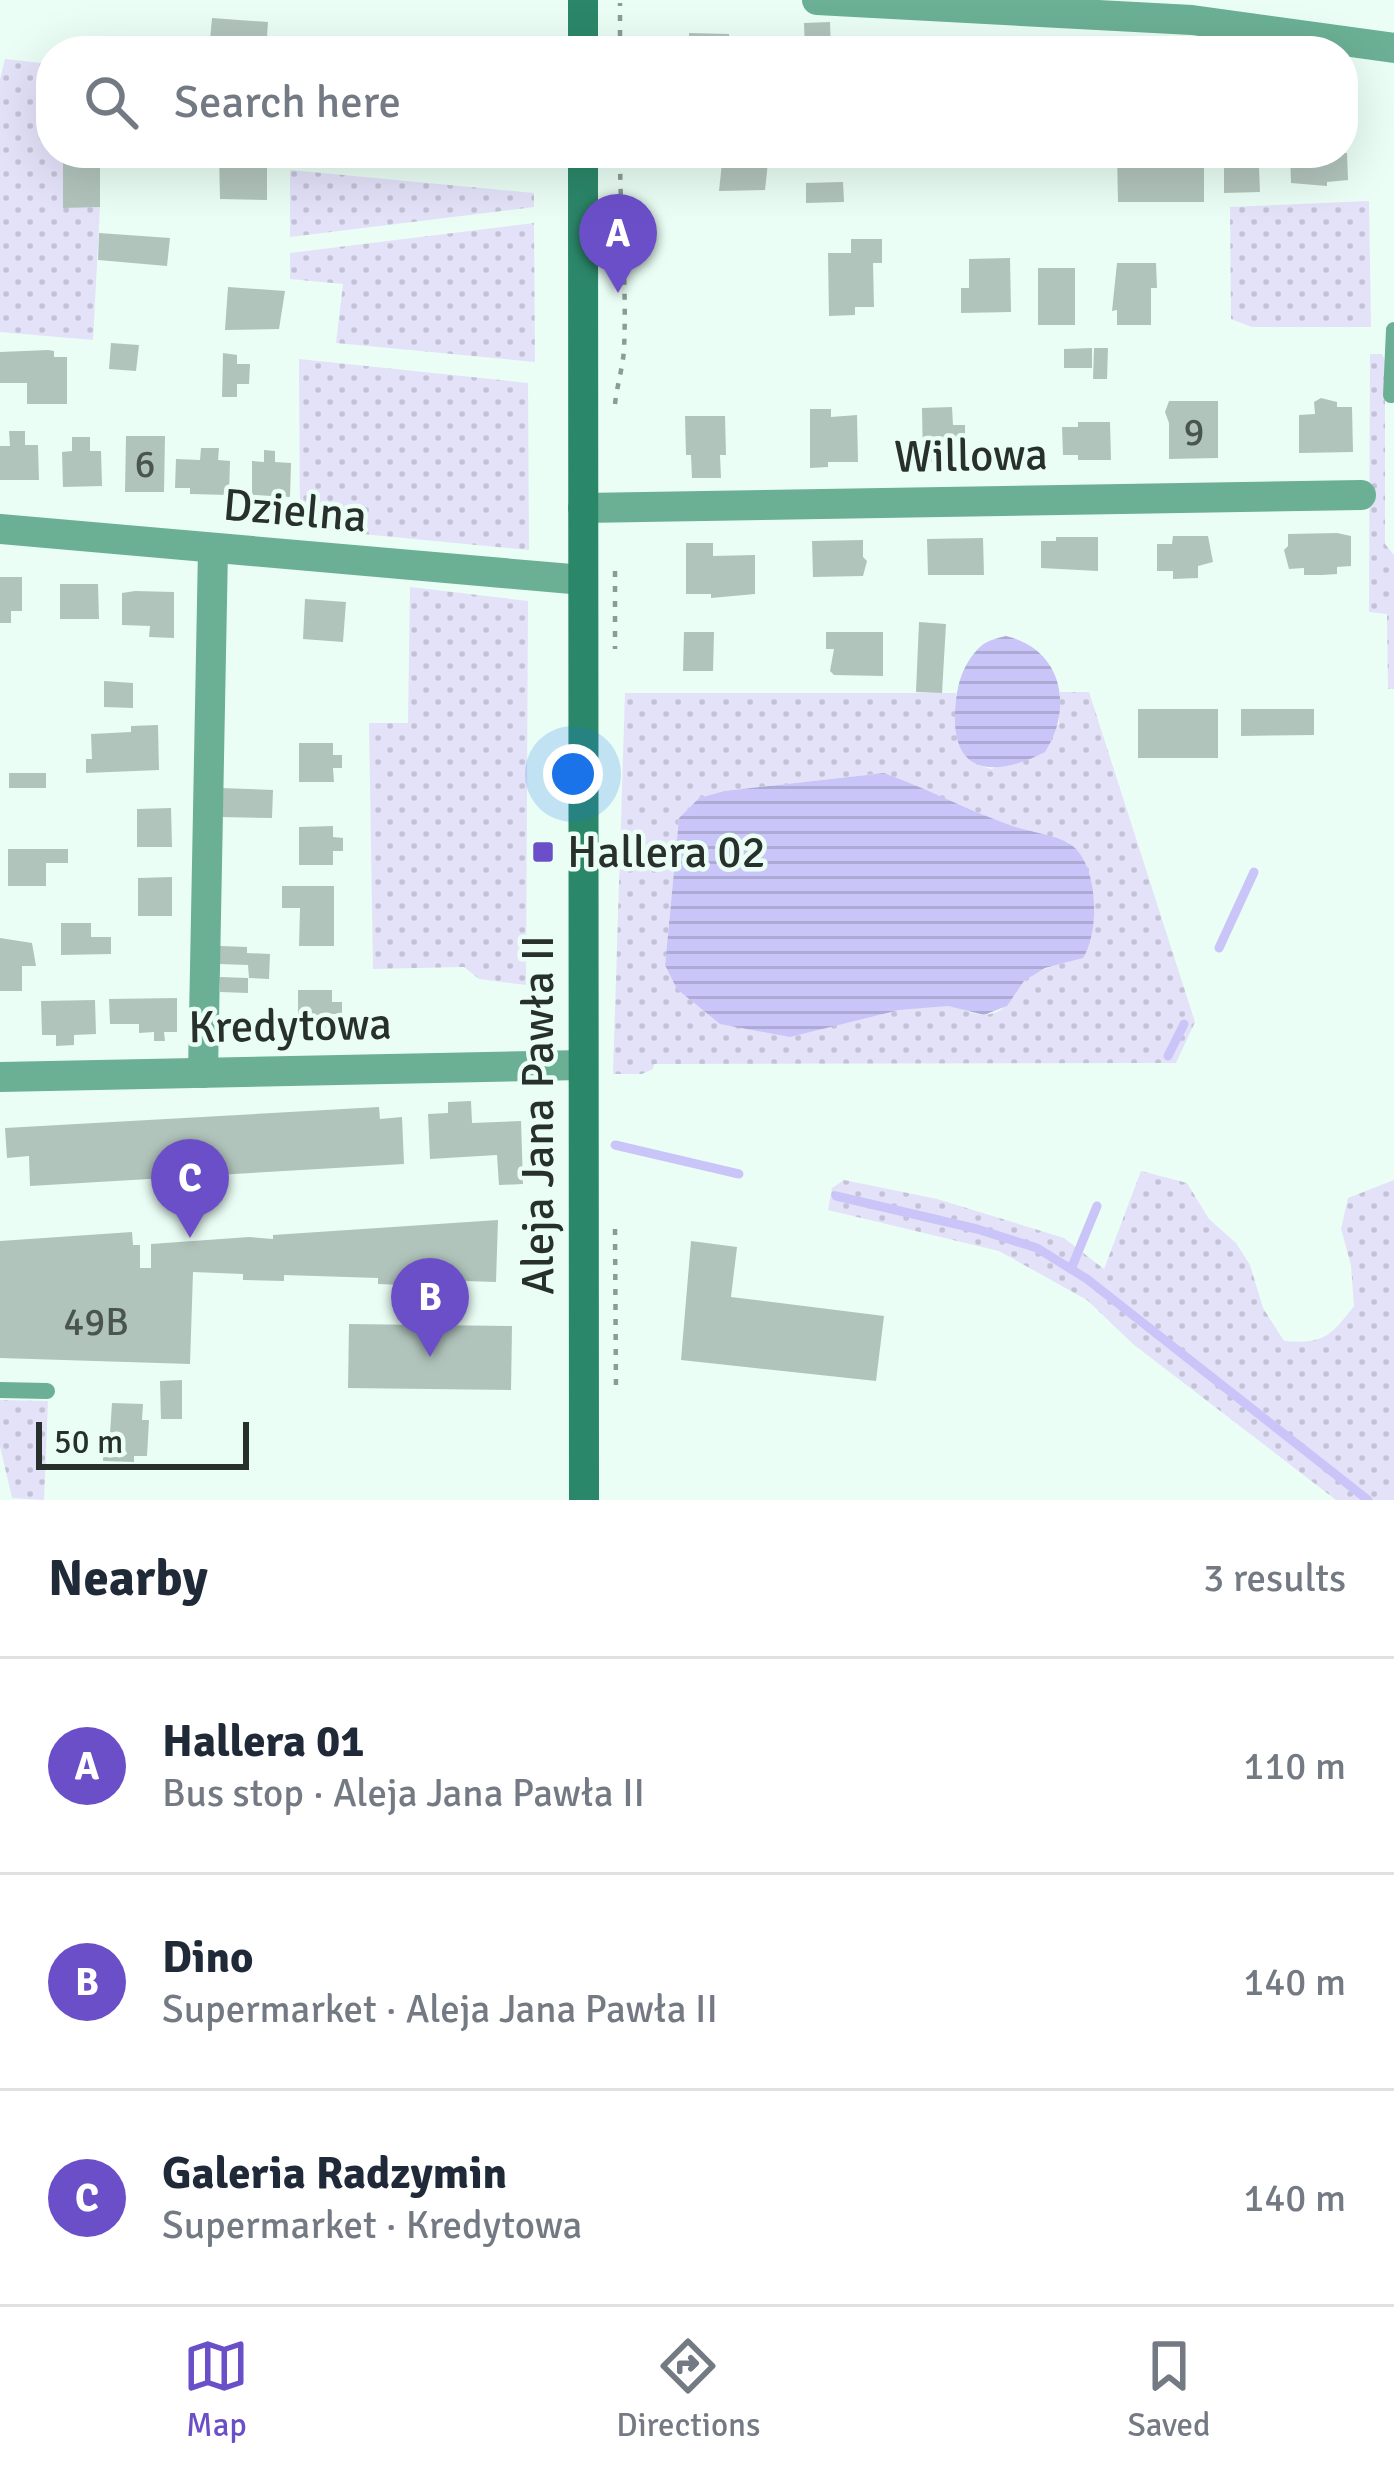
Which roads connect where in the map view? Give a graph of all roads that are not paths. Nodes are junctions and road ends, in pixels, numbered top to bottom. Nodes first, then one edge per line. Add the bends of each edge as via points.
1 (583, 0) edge
2 (817, 0) edge
3 (583, 36) edge
4 (1307, 36) edge
5 (1358, 43) edge
6 (1394, 48) edge
7 (583, 168) edge
8 (1394, 330) edge
9 (1391, 394) edge
10 (1361, 495) dead end
11 (583, 508) junction
12 (0, 529) edge
13 (213, 549) junction
14 (583, 580) junction
15 (582, 1065) junction
16 (203, 1073) junction
17 (0, 1077) edge
18 (0, 1390) edge
19 (47, 1391) dead end
20 (584, 1500) edge

1 - 3 street
2 - 4 street via 1192,20
5 - 6 street
7 - 11 street, Aleja Jana Pawła II
8 - 9 lane
10 - 11 street, Willowa
11 - 14 street, Aleja Jana Pawła II
12 - 13 street, Dzielna
13 - 14 street, Dzielna
13 - 16 street
14 - 15 street, Aleja Jana Pawła II
15 - 16 street, Kredytowa
15 - 20 street, Aleja Jana Pawła II
16 - 17 street, Kredytowa
18 - 19 lane

